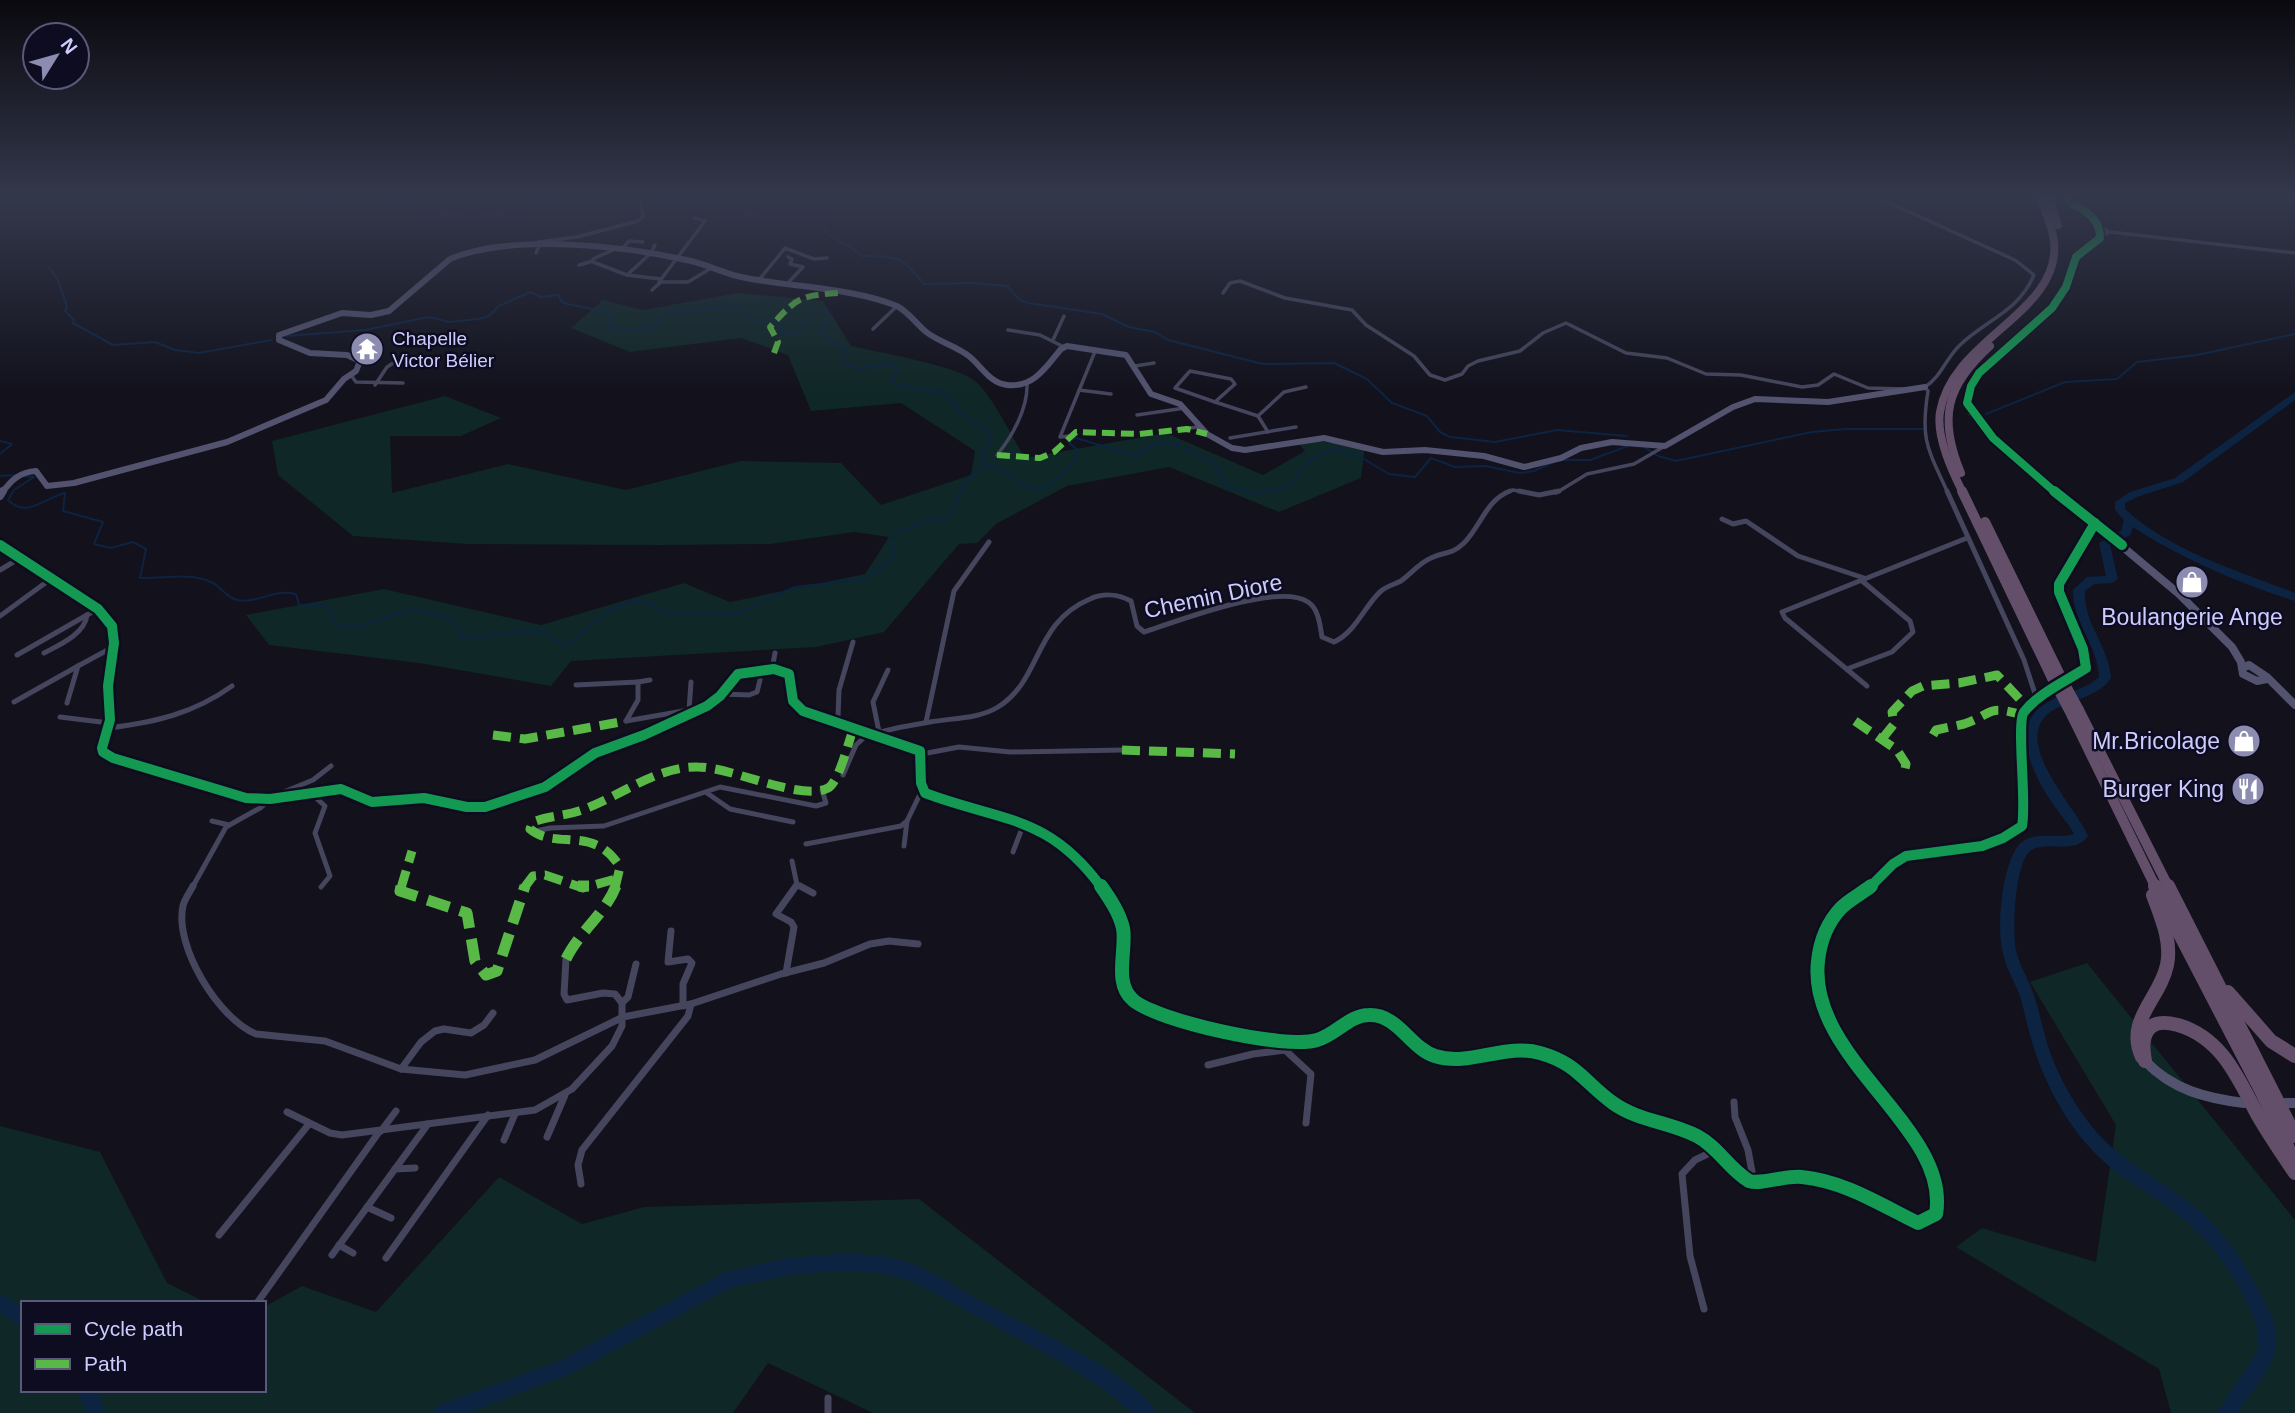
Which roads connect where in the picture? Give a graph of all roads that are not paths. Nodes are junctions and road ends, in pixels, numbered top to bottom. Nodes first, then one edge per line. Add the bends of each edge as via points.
1 (448, 261) edge
2 (593, 261) joint
3 (642, 261) edge
4 (673, 261) edge
5 (687, 261) edge
6 (774, 261) edge
7 (791, 261) edge
8 (2017, 261) edge
9 (2053, 261) edge
10 (2058, 261) edge
11 (2075, 261) edge
12 (579, 265) dead end
13 (713, 267) junction
14 (749, 270) dead end
15 (627, 275) junction
16 (744, 278) junction
17 (759, 280) junction
18 (660, 281) junction
19 (787, 284) junction
20 (652, 290) dead end
21 (1223, 293) dead end
22 (896, 307) junction
23 (1064, 316) dead end
24 (873, 329) dead end
25 (1008, 330) dead end
26 (1054, 340) junction
27 (1064, 347) junction
28 (1096, 349) junction
29 (401, 358) dead end
30 (1154, 363) dead end
31 (1135, 366) junction
32 (351, 375) junction
33 (403, 383) dead end
34 (375, 384) junction
35 (1027, 384) junction
36 (1169, 387) dead end
37 (1306, 387) dead end
38 (1925, 387) junction
39 (1175, 388) junction
40 (1908, 389) junction
41 (1079, 390) junction
42 (1273, 390) dead end
43 (1186, 393) junction
44 (1111, 394) dead end
45 (1282, 394) junction
46 (1209, 400) junction
47 (1215, 401) junction
48 (1178, 403) junction
49 (1209, 407) dead end
50 (1185, 408) junction
51 (1137, 415) dead end
52 (1258, 415) junction
53 (1199, 427) junction
54 (1296, 427) dead end
55 (1178, 429) dead end
56 (1268, 432) junction
57 (1069, 436) dead end
58 (1230, 438) dead end
59 (1665, 446) junction
60 (1657, 452) joint
61 (997, 455) dead end
62 (0, 496) edge
63 (1722, 519) dead end
64 (2095, 523) junction
65 (1967, 538) junction
66 (989, 542) dead end
67 (1, 547) edge
68 (20, 558) junction
69 (0, 570) edge
70 (52, 578) junction
71 (1862, 579) junction
72 (98, 608) junction
73 (87, 615) junction
74 (0, 616) edge
75 (853, 642) dead end
76 (115, 646) junction
77 (2232, 648) junction
78 (44, 653) dead end
79 (775, 653) dead end
80 (18, 655) dead end
81 (78, 666) junction
82 (2254, 666) junction
83 (1847, 668) junction
84 (2242, 668) junction
85 (772, 669) junction
86 (888, 670) dead end
87 (2061, 678) junction
88 (2267, 679) junction
89 (650, 680) dead end
90 (760, 680) dead end
91 (2257, 681) junction
92 (638, 682) junction
93 (691, 682) dead end
94 (576, 685) dead end
95 (232, 686) dead end
96 (1867, 686) dead end
97 (2053, 691) dead end
98 (722, 694) junction
99 (2287, 698) junction
100 (2037, 700) junction
101 (14, 702) dead end
102 (67, 703) dead end
103 (2295, 705) edge
104 (689, 712) junction
105 (2075, 713) junction
106 (60, 718) dead end
107 (926, 722) junction
108 (834, 723) junction
109 (109, 725) junction
110 (873, 733) junction
111 (1122, 750) dead end
112 (922, 754) junction
113 (331, 766) dead end
114 (843, 775) dead end
115 (822, 790) dead end
116 (922, 790) junction
117 (317, 793) junction
118 (707, 793) junction
119 (270, 799) junction
120 (212, 821) dead end
121 (908, 821) junction
122 (793, 822) dead end
123 (1024, 823) junction
124 (229, 825) junction
125 (531, 832) dead end
126 (806, 844) dead end
127 (904, 846) dead end
128 (1013, 852) dead end
129 (2141, 860) junction
130 (792, 861) dead end
131 (338, 873) dead end
132 (330, 876) junction
133 (797, 885) junction
134 (321, 887) dead end
135 (813, 893) dead end
136 (2189, 930) junction
137 (671, 931) dead end
138 (918, 944) dead end
139 (566, 959) dead end
140 (636, 964) dead end
141 (786, 973) junction
142 (622, 1003) junction
143 (687, 1005) junction
144 (493, 1013) dead end
145 (623, 1017) junction
146 (1303, 1041) junction
147 (1284, 1050) junction
148 (2295, 1056) edge
149 (2145, 1061) junction
150 (1208, 1065) dead end
151 (401, 1069) junction
152 (566, 1094) junction
153 (1734, 1102) dead end
154 (2244, 1103) dead end
155 (396, 1111) dead end
156 (287, 1112) dead end
157 (515, 1114) junction
158 (488, 1115) junction
159 (1306, 1123) dead end
160 (309, 1124) junction
161 (428, 1124) junction
162 (380, 1132) junction
163 (2295, 1136) edge
164 (547, 1137) dead end
165 (504, 1140) dead end
166 (1716, 1150) junction
167 (2295, 1163) edge
168 (395, 1168) junction
169 (415, 1168) dead end
170 (2295, 1173) edge
171 (1754, 1183) junction
172 (581, 1184) dead end
173 (366, 1207) junction
174 (391, 1218) dead end
175 (219, 1235) dead end
176 (339, 1245) junction
177 (353, 1252) dead end
178 (332, 1255) dead end
179 (386, 1258) dead end
180 (258, 1301) edge
181 (1704, 1309) dead end
182 (828, 1398) dead end
183 (828, 1413) edge

1 - 32 street via 389,311 342,313 276,338 305,353 355,356 359,366
2 - 12 street
2 - 15 street
3 - 15 street
4 - 18 street
5 - 13 street
6 - 17 street
7 - 19 street via 803,267
8 - 38 street via 2034,275 2012,310 1962,344
9 - 87 highway via 2039,294 1955,369 1944,389 1939,431 1947,460
10 - 87 highway via 2052,286 2037,306 1960,375 1947,423 1959,470
11 - 64 street via 2052,309 1979,373 1968,403 1974,418 1994,439
13 - 16 street
13 - 18 street via 688,282
14 - 16 street
15 - 18 street
16 - 17 street
17 - 19 street
18 - 20 street
19 - 22 street
21 - 40 street via 1230,283 1240,281 1297,302 1352,310 1414,356 1430,375 1445,380 1478,361 1520,351 1566,323 1626,353 1667,358 1706,374 1741,375 1802,387 1821,384 1834,374 1868,388
22 - 24 street
22 - 35 street via 927,333 969,356 993,380
23 - 26 street
25 - 26 street
26 - 27 street
27 - 28 street
27 - 35 street
28 - 31 street via 1126,355
28 - 41 street
29 - 34 street via 387,367
30 - 31 street
31 - 48 street via 1150,394
32 - 34 street via 356,382
32 - 62 street via 322,402 207,449 60,486 43,483 36,471 18,475
33 - 34 street
35 - 61 street via 1029,394 1006,446
36 - 39 street
37 - 45 street
38 - 40 street
38 - 65 street via 1926,444
39 - 43 street
39 - 47 street via 1192,370 1233,380 1235,384
40 - 59 street via 1828,401 1747,401
41 - 44 street
41 - 57 street via 1060,437
42 - 45 street
43 - 46 street
43 - 48 street
45 - 52 street
46 - 47 street
46 - 49 street
47 - 52 street
48 - 50 street
50 - 51 street
50 - 53 street
52 - 56 street
53 - 55 street
53 - 59 street via 1242,450 1324,438 1382,452 1476,454 1524,467 1612,442
54 - 56 street
56 - 58 street
59 - 60 street, Chemin Diore
60 - 107 street, Chemin Diore via 1634,464 1587,474 1556,494 1513,490 1499,495 1457,549 1420,563 1381,592 1334,642 1322,637 1313,608 1295,596 1275,596 1205,612 1144,632 1137,626 1131,601 1098,596 1061,615 1016,689 1000,706
63 - 71 street via 1733,524 1746,521 1798,555
64 - 77 street via 2179,594
64 - 87 street via 2059,584 2087,658 2086,668
65 - 71 street
65 - 100 street via 2024,660
66 - 107 street via 954,591
67 - 68 street
68 - 69 street
68 - 70 street
70 - 72 street
70 - 74 street
71 - 83 street via 1903,614 1913,632 1903,646 1882,658
71 - 83 street via 1782,615
72 - 73 street
72 - 76 street via 111,623
73 - 78 street via 86,624 72,637
73 - 80 street
75 - 108 street
76 - 81 street
76 - 109 street via 108,682
77 - 82 street
77 - 84 street
79 - 85 street
81 - 101 street
81 - 102 street
82 - 84 street
82 - 88 street
83 - 96 street
84 - 91 street
85 - 98 street via 738,674
85 - 108 street via 789,674 793,701 799,709
86 - 110 street via 873,702
87 - 105 highway, bridge
88 - 91 street
88 - 99 street
89 - 92 street
90 - 98 street via 752,695
91 - 99 street
92 - 94 street
92 - 104 street via 638,700 626,721
93 - 104 street
95 - 109 street via 182,716
97 - 100 street
98 - 104 street
99 - 103 street
100 - 171 street via 2022,714 2019,724 2024,767 2022,826 2000,840 1962,851 1903,857 1834,915 1824,932 1816,970 1829,1023 1927,1161 1939,1190 1935,1214 1928,1222 1918,1223 1810,1177 1781,1176
104 - 117 street via 595,753 545,787 494,805 467,807 424,798 372,802 341,789
105 - 129 highway
105 - 136 highway
106 - 109 street
107 - 110 street, Chemin Diore
108 - 110 street
109 - 119 street via 102,747 113,758 235,796
110 - 112 street
110 - 114 street via 856,745
111 - 112 street via 1010,752 959,747
112 - 116 street
113 - 119 street via 313,780
115 - 118 street via 825,803 816,806 726,787
116 - 121 street
116 - 123 street
117 - 119 street
117 - 132 street via 325,806 315,835
118 - 122 street via 730,809
118 - 125 street via 604,827
119 - 124 street
120 - 124 street
121 - 126 street via 895,828
121 - 127 street
123 - 128 street
123 - 146 street via 1050,836 1078,859 1116,909 1124,933 1122,979 1130,998 1222,1031
124 - 151 street via 187,899 181,923 188,953 228,1016 256,1034 333,1042
129 - 149 highway via 2168,947 2167,966 2134,1042
129 - 167 highway
130 - 133 street
131 - 132 street
132 - 134 street
133 - 135 street
133 - 141 street via 776,914 794,927
136 - 148 highway via 2250,1020
136 - 163 highway
137 - 143 street via 668,962 688,959 692,963 683,985
138 - 141 street via 881,941
139 - 142 street via 567,1000 609,993
140 - 142 street via 628,997
141 - 143 street
142 - 145 street
143 - 145 street
143 - 172 street via 681,1026 582,1150 578,1165
144 - 151 street via 474,1033 434,1031
145 - 151 street via 517,1066 466,1075
145 - 152 street via 612,1046
146 - 147 street
146 - 166 street via 1320,1038 1354,1017 1372,1015 1386,1019 1418,1047 1440,1058 1465,1060 1532,1051 1579,1071 1624,1110 1692,1134
147 - 150 street
147 - 159 street via 1311,1074
149 - 154 street via 2164,1081 2196,1097
149 - 170 highway via 2145,1036 2155,1025 2180,1025 2210,1041 2232,1066
152 - 157 street via 535,1110
152 - 164 street
153 - 171 street
155 - 162 street
156 - 160 street
157 - 158 street
157 - 165 street
158 - 161 street
158 - 179 street
160 - 162 street via 342,1135
160 - 175 street
161 - 162 street
161 - 168 street
162 - 180 street
166 - 171 street
166 - 181 street via 1695,1160 1682,1174 1690,1256
168 - 169 street
168 - 173 street
173 - 174 street
173 - 176 street
176 - 177 street
176 - 178 street
182 - 183 street

